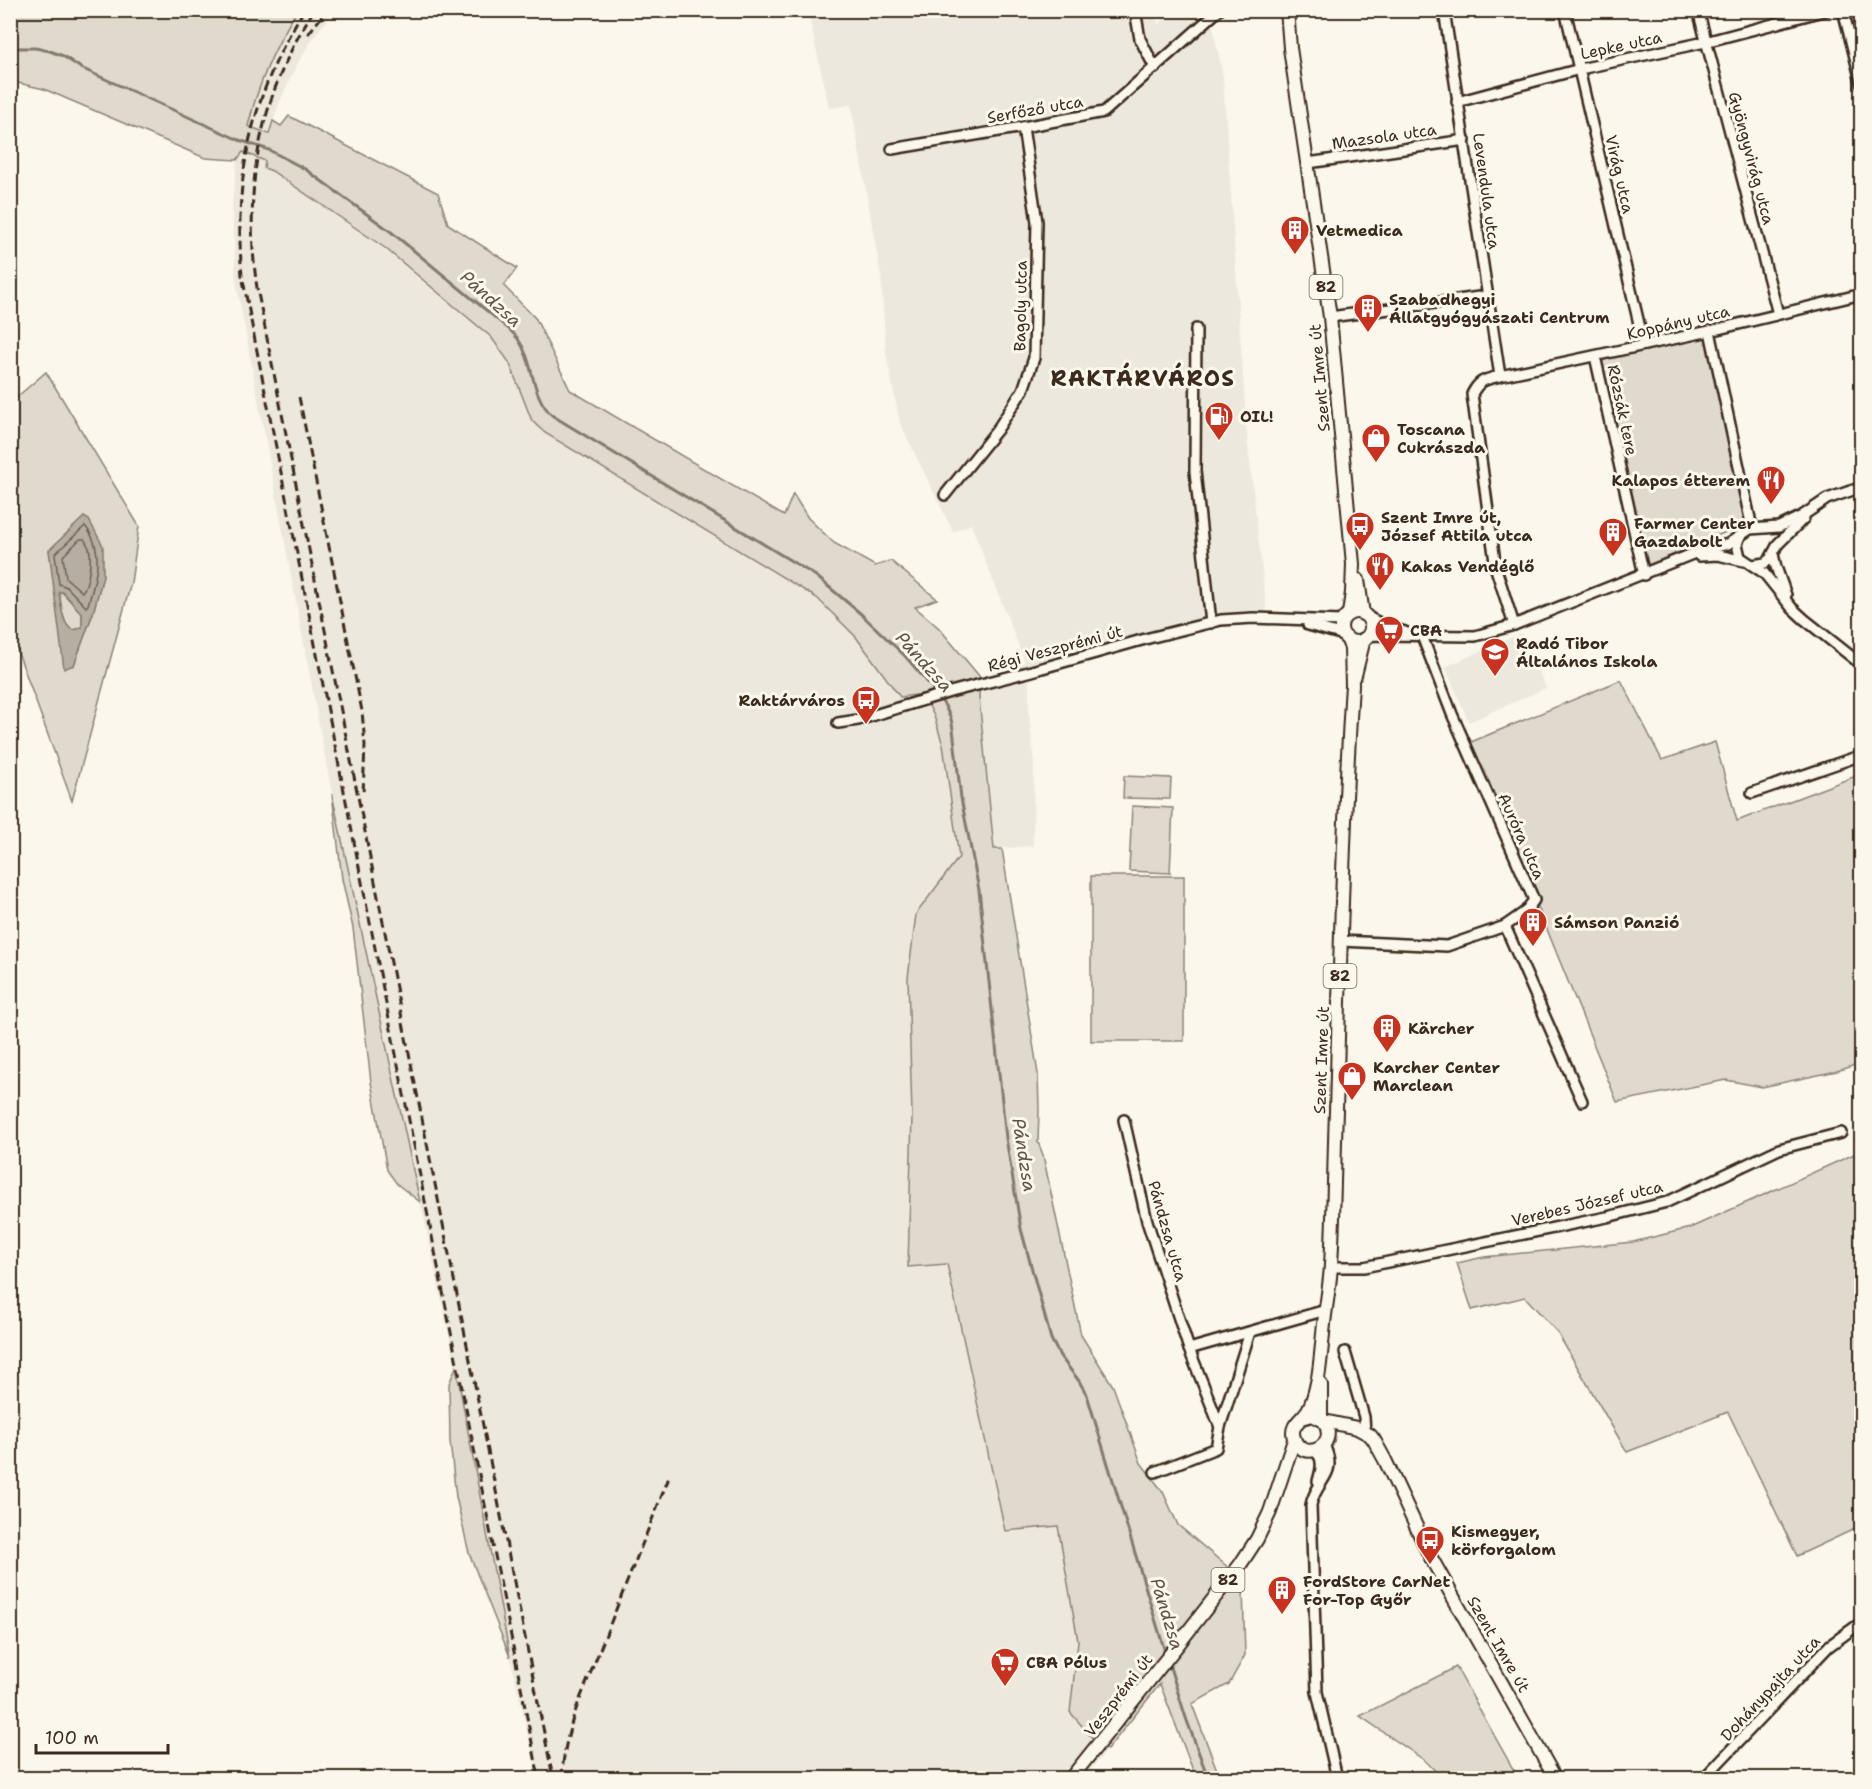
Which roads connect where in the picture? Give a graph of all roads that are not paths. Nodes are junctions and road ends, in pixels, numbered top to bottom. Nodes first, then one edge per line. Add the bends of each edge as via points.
1 (1135, 10) edge
2 (1219, 10) edge
3 (1287, 10) edge
4 (1444, 10) edge
5 (1565, 10) edge
6 (1698, 10) edge
7 (1827, 10) edge
8 (1843, 10) edge
9 (1705, 42) junction
10 (1155, 68) junction
11 (1580, 69) junction
12 (1862, 85) edge
13 (1457, 102) junction
14 (1023, 127) junction
15 (1465, 140) junction
16 (892, 149) dead end
17 (1308, 163) junction
18 (1862, 294) edge
19 (1487, 296) junction
20 (1778, 314) junction
21 (1330, 317) junction
22 (1196, 329) dead end
23 (1710, 331) junction
24 (1644, 345) junction
25 (1595, 356) junction
26 (1500, 376) junction
27 (1862, 487) edge
28 (945, 495) dead end
29 (1823, 502) junction
30 (1756, 528) junction
31 (1742, 534) junction
32 (1773, 553) junction
33 (1688, 557) junction
34 (1748, 563) junction
35 (1353, 564) junction
36 (1644, 575) junction
37 (1792, 608) junction
38 (1364, 615) junction
39 (1345, 617) junction
40 (1282, 620) junction
41 (1211, 623) junction
42 (1514, 625) junction
43 (1422, 636) junction
44 (1345, 637) junction
45 (1365, 638) junction
46 (1862, 665) edge
47 (1352, 685) junction
48 (838, 723) dead end
49 (1862, 756) edge
50 (1752, 793) dead end
51 (1505, 926) junction
52 (1341, 941) junction
53 (1581, 1101) dead end
54 (1124, 1120) dead end
55 (1841, 1133) dead end
56 (1331, 1267) junction
57 (1326, 1310) junction
58 (1250, 1332) junction
59 (1189, 1348) junction
60 (1345, 1352) dead end
61 (1320, 1363) junction
62 (1302, 1418) junction
63 (1322, 1420) junction
64 (1220, 1427) junction
65 (1365, 1432) junction
66 (1294, 1440) junction
67 (1319, 1446) junction
68 (1155, 1472) dead end
69 (1270, 1512) junction
70 (1862, 1622) edge
71 (1071, 1779) edge
72 (1337, 1779) edge
73 (1555, 1779) edge
74 (1704, 1779) edge

1 - 10 street via 1140,39
2 - 10 street, Serfőző utca
3 - 17 main road, Szent Imre út / 82
4 - 13 street, Levendula utca
5 - 11 street, Virág utca
6 - 9 street, Gyöngyvirág utca
7 - 9 street, Lepke utca
8 - 12 street
9 - 11 street, Lepke utca
9 - 20 street, Gyöngyvirág utca
10 - 14 street, Serfőző utca via 1104,112
11 - 13 street, Lepke utca
11 - 24 street, Virág utca
13 - 15 street, Levendula utca
14 - 16 street, Serfőző utca
14 - 28 street, Bagoly utca via 1037,222 1034,358 1023,390
15 - 17 street, Mazsola utca
15 - 19 street, Levendula utca
17 - 21 main road, Szent Imre út / 82
18 - 20 street, Koppány utca
19 - 21 street
19 - 26 street, Levendula utca
20 - 23 street, Koppány utca
21 - 35 main road, Szent Imre út / 82
22 - 41 street via 1195,471
23 - 24 street, Koppány utca
23 - 30 street
24 - 25 street, Koppány utca
25 - 26 street, Koppány utca
25 - 36 street, Rózsák tere
26 - 42 street, Koppány utca via 1481,381 1472,393 1496,569
27 - 29 street
29 - 30 street via 1774,529
29 - 32 street
30 - 31 street
30 - 32 street via 1772,537
31 - 33 street via 1728,544
31 - 34 street via 1737,550
32 - 34 street via 1765,563
32 - 37 street
33 - 34 street via 1718,555
33 - 36 street
34 - 37 street via 1764,573
35 - 38 main road, Szent Imre út / 82
35 - 39 main road, Szent Imre út / 82 via 1352,592
36 - 42 street
37 - 46 street
38 - 39 main road via 1355,612
38 - 43 street via 1385,626
38 - 45 main road, 82 via 1370,624
39 - 40 street, Régi Veszprémi út
39 - 44 main road, 82 via 1341,627
40 - 41 street, Régi Veszprémi út via 1253,618
40 - 44 street, Régi Veszprémi út
41 - 48 street, Régi Veszprémi út
42 - 43 street via 1475,636
43 - 45 street
43 - 51 street, Auróra utca via 1534,900 1526,912
44 - 45 main road via 1355,641
44 - 47 main road, Szent Imre út / 82 via 1351,648
45 - 47 main road, Szent Imre út / 82
47 - 52 main road, Szent Imre út / 82
49 - 50 street
51 - 52 street via 1447,946
51 - 53 street
52 - 56 main road, Szent Imre út / 82
54 - 59 street, Pándzsa utca via 1147,1221
55 - 56 street, Verebes József utca via 1779,1149 1667,1202 1607,1218 1364,1267
56 - 57 main road, Szent Imre út / 82
57 - 58 street
57 - 61 main road, Szent Imre út / 82
58 - 59 street
58 - 64 street
59 - 64 street, Pándzsa utca
60 - 65 street, Szent Imre út
61 - 62 main road, Szent Imre út / 82 via 1312,1400
61 - 63 main road, Szent Imre út / 82
62 - 63 main road via 1312,1415
62 - 66 main road, 82 via 1294,1427
63 - 65 main road
63 - 67 main road, 82 via 1327,1426
64 - 68 street via 1216,1448
65 - 67 main road via 1340,1432
65 - 73 main road, Szent Imre út via 1379,1448 1430,1556
66 - 67 main road via 1300,1448
66 - 69 main road, Veszprémi út / 82
67 - 69 main road, Veszprémi út / 82 via 1294,1462 1282,1495
67 - 72 street via 1322,1467 1311,1505 1317,1692
69 - 71 main road, Veszprémi út / 82 via 1240,1565
70 - 74 street, Dohánypajta utca via 1829,1646

